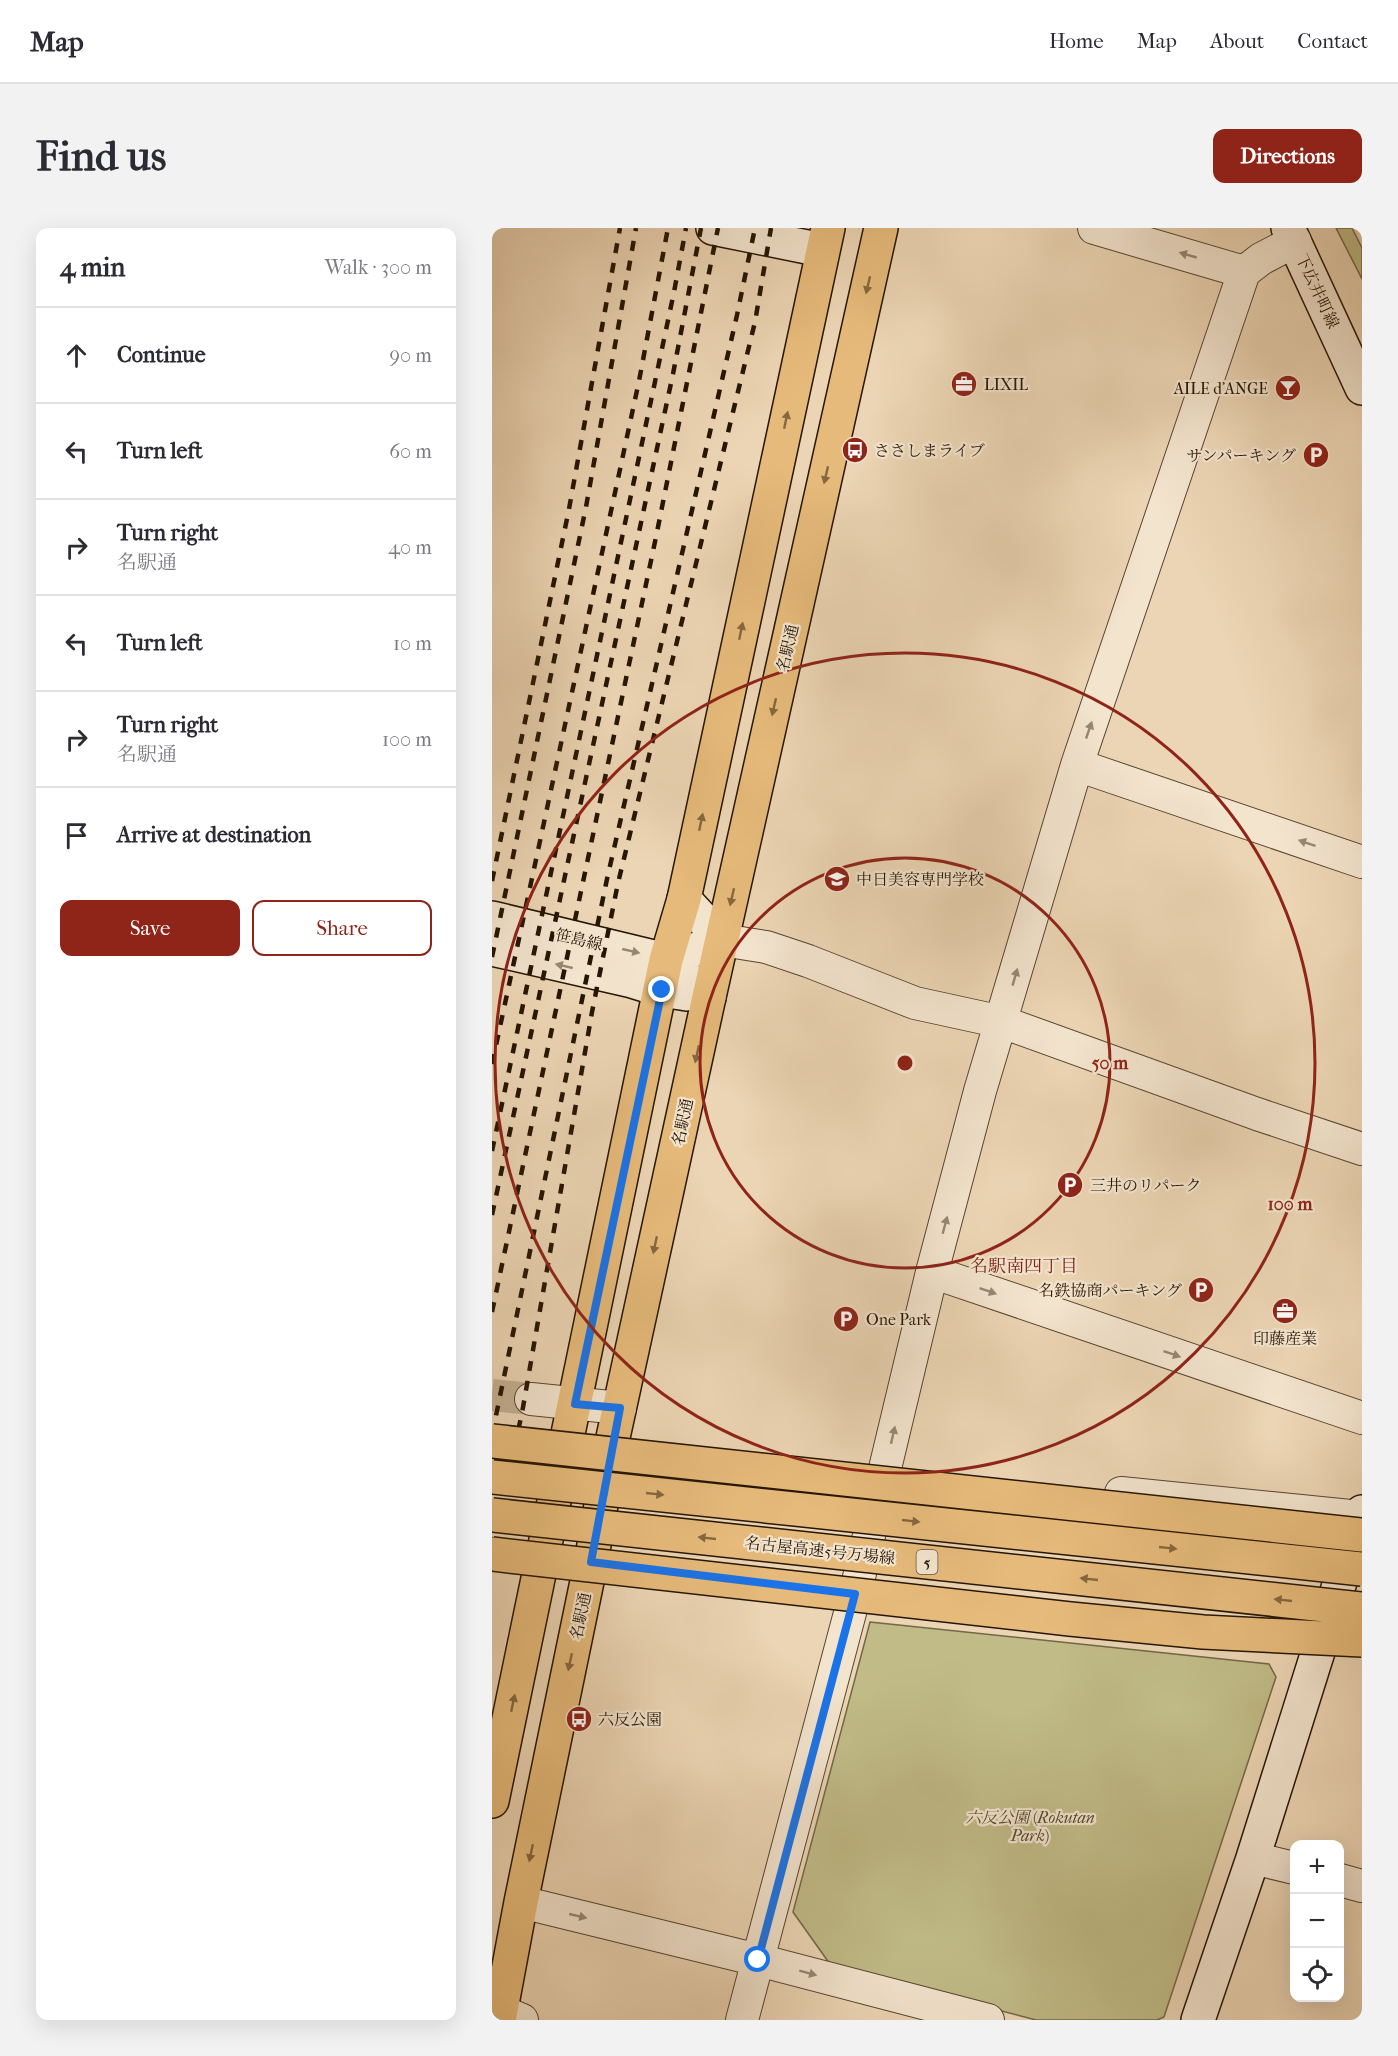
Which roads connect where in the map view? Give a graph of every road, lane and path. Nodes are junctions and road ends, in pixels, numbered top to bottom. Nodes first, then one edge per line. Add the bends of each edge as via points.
1 (713, 228) edge
2 (881, 228) edge
3 (1094, 228) edge
4 (1292, 234) edge
5 (825, 239) edge
6 (1244, 272) junction
7 (1362, 388) edge
8 (1077, 765) junction
9 (1362, 862) edge
10 (684, 899) junction
11 (492, 918) edge
12 (722, 940) junction
13 (492, 949) edge
14 (664, 975) junction
15 (709, 997) junction
16 (1002, 1022) junction
17 (1362, 1149) edge
18 (932, 1272) junction
19 (531, 1399) tunnel mouth
20 (575, 1404) junction
21 (620, 1408) junction
22 (1362, 1418) edge
23 (492, 1442) edge
24 (612, 1442) junction
25 (885, 1469) junction
26 (492, 1477) edge
27 (492, 1515) edge
28 (1362, 1520) edge
29 (492, 1554) edge
30 (591, 1562) junction
31 (1362, 1569) edge
32 (855, 1594) junction
33 (1362, 1609) edge
34 (1362, 1640) edge
35 (1322, 1642) junction
36 (1362, 1647) edge
37 (492, 1801) edge
38 (1253, 1858) junction
39 (1290, 1868) edge
40 (1344, 1881) edge
41 (1362, 1886) edge
42 (521, 1902) junction
43 (758, 1960) junction
44 (507, 2017) edge
45 (742, 2020) edge
46 (988, 2020) edge
47 (1198, 2020) edge

1 - 5 street
2 -> 12 main road, 名駅通
6 -> 3 street
4 - 6 street
4 - 7 street, 下広井町線
10 -> 5 main road
8 -> 6 street
9 -> 8 street
16 -> 8 street
10 - 12 street
10 - 14 main road
11 -> 14 street, 笹島線
12 - 14 street
12 - 15 main road, 名駅通
12 - 16 street via 766,947 915,1003
14 -> 13 street, 笹島線 via 632,981
14 - 15 street
14 - 20 main road
15 -> 21 main road, 名駅通
16 - 17 street
18 -> 16 street
18 -> 22 street
25 -> 18 street
19 - 20 street
20 - 21 street
37 -> 20 main road
21 - 24 main road, 名駅通
23 - 28 main road, bridge
24 - 25 street
24 - 30 main road, 名駅通
25 - 28 street
25 - 32 street
26 -> 31 main road, bridge
33 -> 27 main road, 名古屋高速5号万場線 / 5, bridge
28 - 35 street
29 - 34 main road, bridge via 1203,1632
30 - 32 street
30 -> 42 main road, 名駅通
32 - 35 street
32 - 43 street
35 - 36 street
35 - 38 street
38 - 39 street
38 - 47 street
40 - 41 street
42 -> 43 street
42 - 44 main road, 名駅通
43 - 45 street
43 -> 46 street

